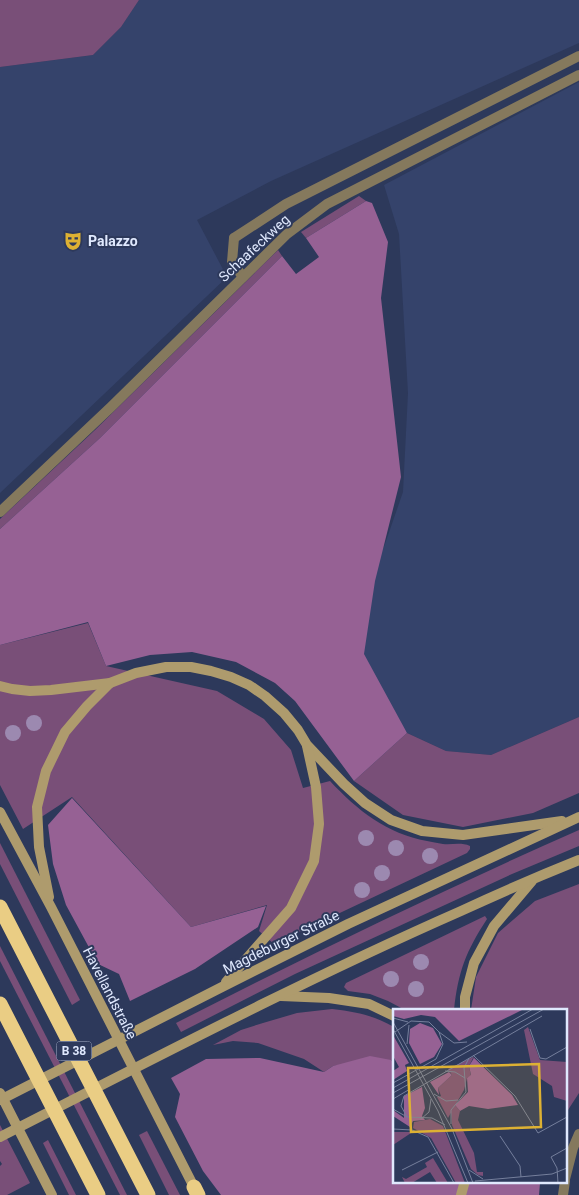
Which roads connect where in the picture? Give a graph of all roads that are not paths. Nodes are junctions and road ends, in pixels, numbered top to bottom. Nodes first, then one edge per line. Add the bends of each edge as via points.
1 (579, 56) edge
2 (579, 75) edge
3 (243, 276) junction
4 (0, 512) edge
5 (110, 683) junction
6 (0, 686) edge
7 (307, 745) junction
8 (0, 812) edge
9 (576, 818) edge
10 (579, 860) edge
11 (534, 878) junction
12 (0, 907) edge
13 (51, 907) junction
14 (222, 987) junction
15 (280, 996) junction
16 (0, 1004) edge
17 (465, 1009) edge
18 (393, 1016) edge
19 (0, 1092) edge
20 (0, 1100) edge
21 (579, 1134) edge
22 (0, 1137) edge
23 (566, 1176) edge
24 (465, 1182) edge
25 (565, 1182) edge
26 (198, 1192) edge
27 (52, 1195) edge
28 (98, 1195) edge
29 (148, 1195) edge
30 (461, 1195) edge
31 (563, 1195) edge

1 - 3 street via 286,204 234,238 232,262
2 - 3 street, Schaafeckweg via 326,204 287,234
3 - 4 street, Schaafeckweg
5 - 6 main road via 30,691
5 - 7 main road via 166,667 191,667 231,677 249,685 284,712
5 - 13 main road via 65,732 46,771 37,807 39,847
7 - 9 main road via 365,803 391,820 422,830 463,835
7 - 14 main road via 316,787 319,824 314,860 291,908
8 - 13 main road, Havellandstraße
9 - 14 main road, Magdeburger Straße via 348,924
10 - 11 main road
11 - 15 main road
11 - 17 main road via 494,926 474,962
12 - 29 highway, B 38
13 - 26 main road, Havellandstraße
14 - 20 main road, Magdeburger Straße
15 - 18 main road via 369,1004
15 - 22 main road
16 - 28 highway
19 - 27 main road
21 - 23 street
24 - 30 main road
25 - 31 street

